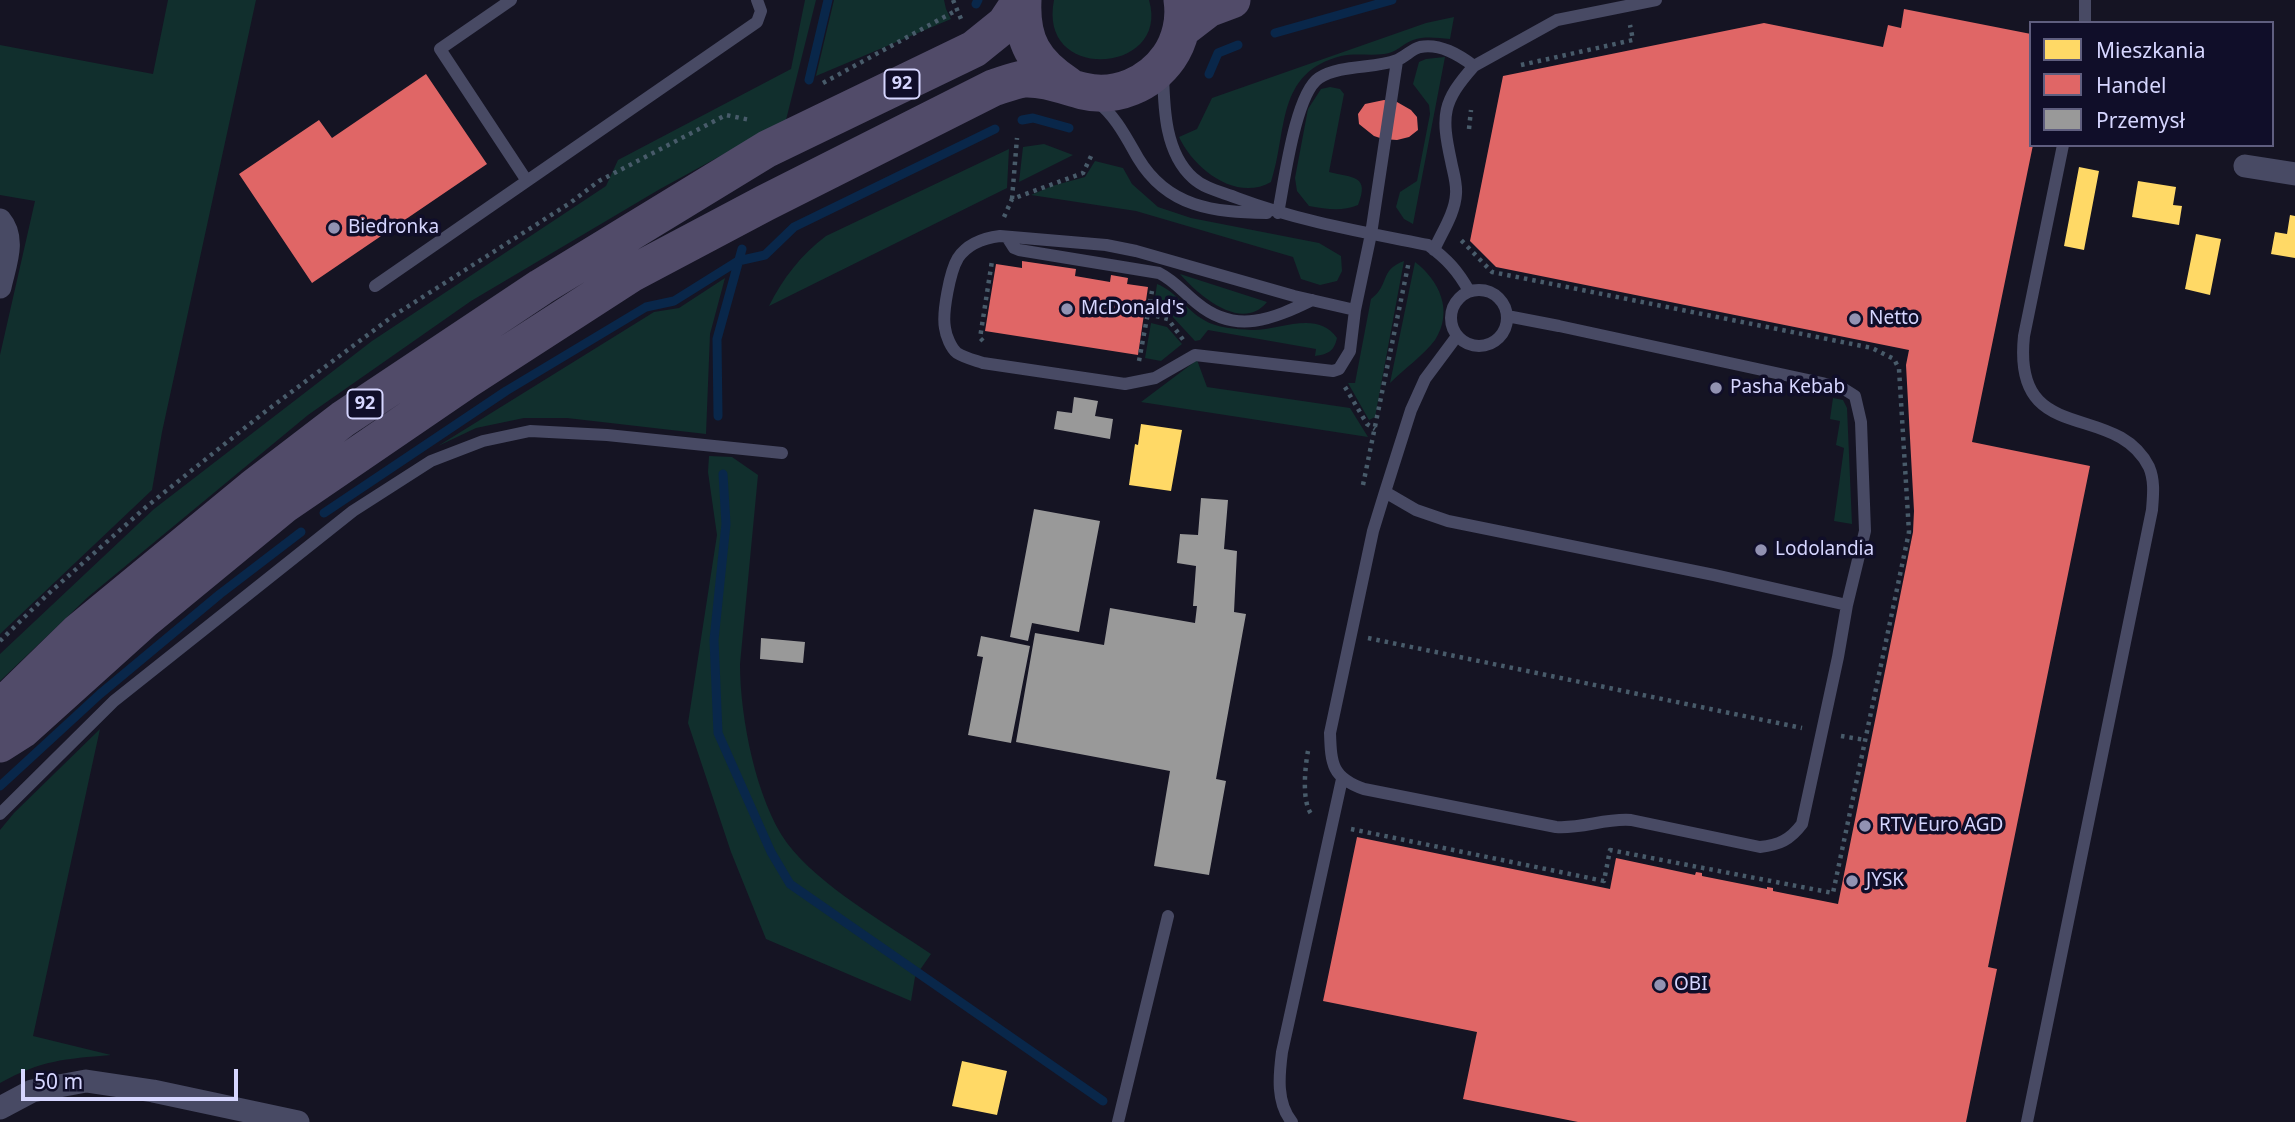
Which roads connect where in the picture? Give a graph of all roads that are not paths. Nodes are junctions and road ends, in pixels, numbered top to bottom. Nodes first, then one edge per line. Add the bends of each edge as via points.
1 (511, 0) edge
2 (757, 0) edge
3 (1022, 0) edge
4 (1232, 0) edge
5 (1656, 0) edge
6 (2085, 0) edge
7 (1182, 15) edge
8 (2085, 21) edge
9 (1397, 61) junction
10 (1163, 66) junction
11 (1474, 66) junction
12 (1076, 88) junction
13 (2063, 147) edge
14 (2245, 166) dead end
15 (2295, 174) edge
16 (527, 181) junction
17 (1278, 213) junction
18 (0, 220) edge
19 (1371, 234) junction
20 (1004, 236) junction
21 (1434, 250) junction
22 (375, 286) dead end
23 (0, 287) edge
24 (1469, 291) junction
25 (1312, 300) junction
26 (1355, 310) junction
27 (1507, 316) junction
28 (1457, 336) junction
29 (782, 453) dead end
30 (1385, 492) junction
31 (1847, 605) junction
32 (0, 708) edge
33 (0, 744) edge
34 (1342, 779) junction
35 (0, 814) edge
36 (1168, 916) dead end
37 (0, 1108) edge
38 (298, 1122) edge
39 (1118, 1122) edge
40 (1292, 1122) edge
41 (2027, 1122) edge

1 - 16 lane via 440,49
2 - 16 lane via 761,11 757,22
3 - 12 main road, 92 via 1026,39 1036,58 1050,74
3 - 32 main road, 92 via 1005,24 974,49 767,149 541,287 344,419 89,623
4 - 7 main road, 92
5 - 11 lane via 1557,20
6 - 8 lane
7 - 10 main road, 92 via 1175,49
9 - 11 lane via 1419,47 1439,48
9 - 17 lane via 1354,66 1318,78 1300,106
9 - 19 lane
10 - 12 main road, 92 via 1135,87 1101,93
10 - 17 lane via 1167,132 1192,178
11 - 21 lane via 1448,101 1446,120 1456,195
12 - 17 lane via 1108,110 1145,169 1175,194 1206,209
12 - 33 main road, 92 via 1025,79 993,88 631,274 284,505
13 - 41 lane via 2024,336 2025,378 2045,408 2117,435 2134,448 2149,468 2154,487
14 - 15 street
16 - 22 lane
17 - 19 lane
18 - 23 street via 9,239
19 - 21 lane
19 - 26 lane
20 - 25 lane via 1136,251
20 - 25 lane via 1019,250 1159,273 1208,312 1224,319 1259,321
20 - 26 lane via 970,245 953,269 945,329 956,352 983,363 1125,384 1155,378 1195,355 1333,371 1350,351
21 - 24 lane via 1460,273
24 - 27 lane via 1481,289 1498,297
24 - 28 lane via 1451,309
25 - 26 lane
27 - 28 lane via 1504,331 1491,344 1473,345
27 - 31 lane via 1822,383 1856,396 1865,531
28 - 30 lane via 1425,379
29 - 35 lane via 530,431 483,441 431,461 353,511 114,701
30 - 31 lane via 1448,521
30 - 34 lane via 1330,733 1331,763
31 - 34 lane via 1802,824 1777,845 1760,847 1631,820 1556,827 1364,789
34 - 40 lane via 1282,1052 1280,1097
36 - 39 lane
37 - 38 street via 32,1091 86,1081

